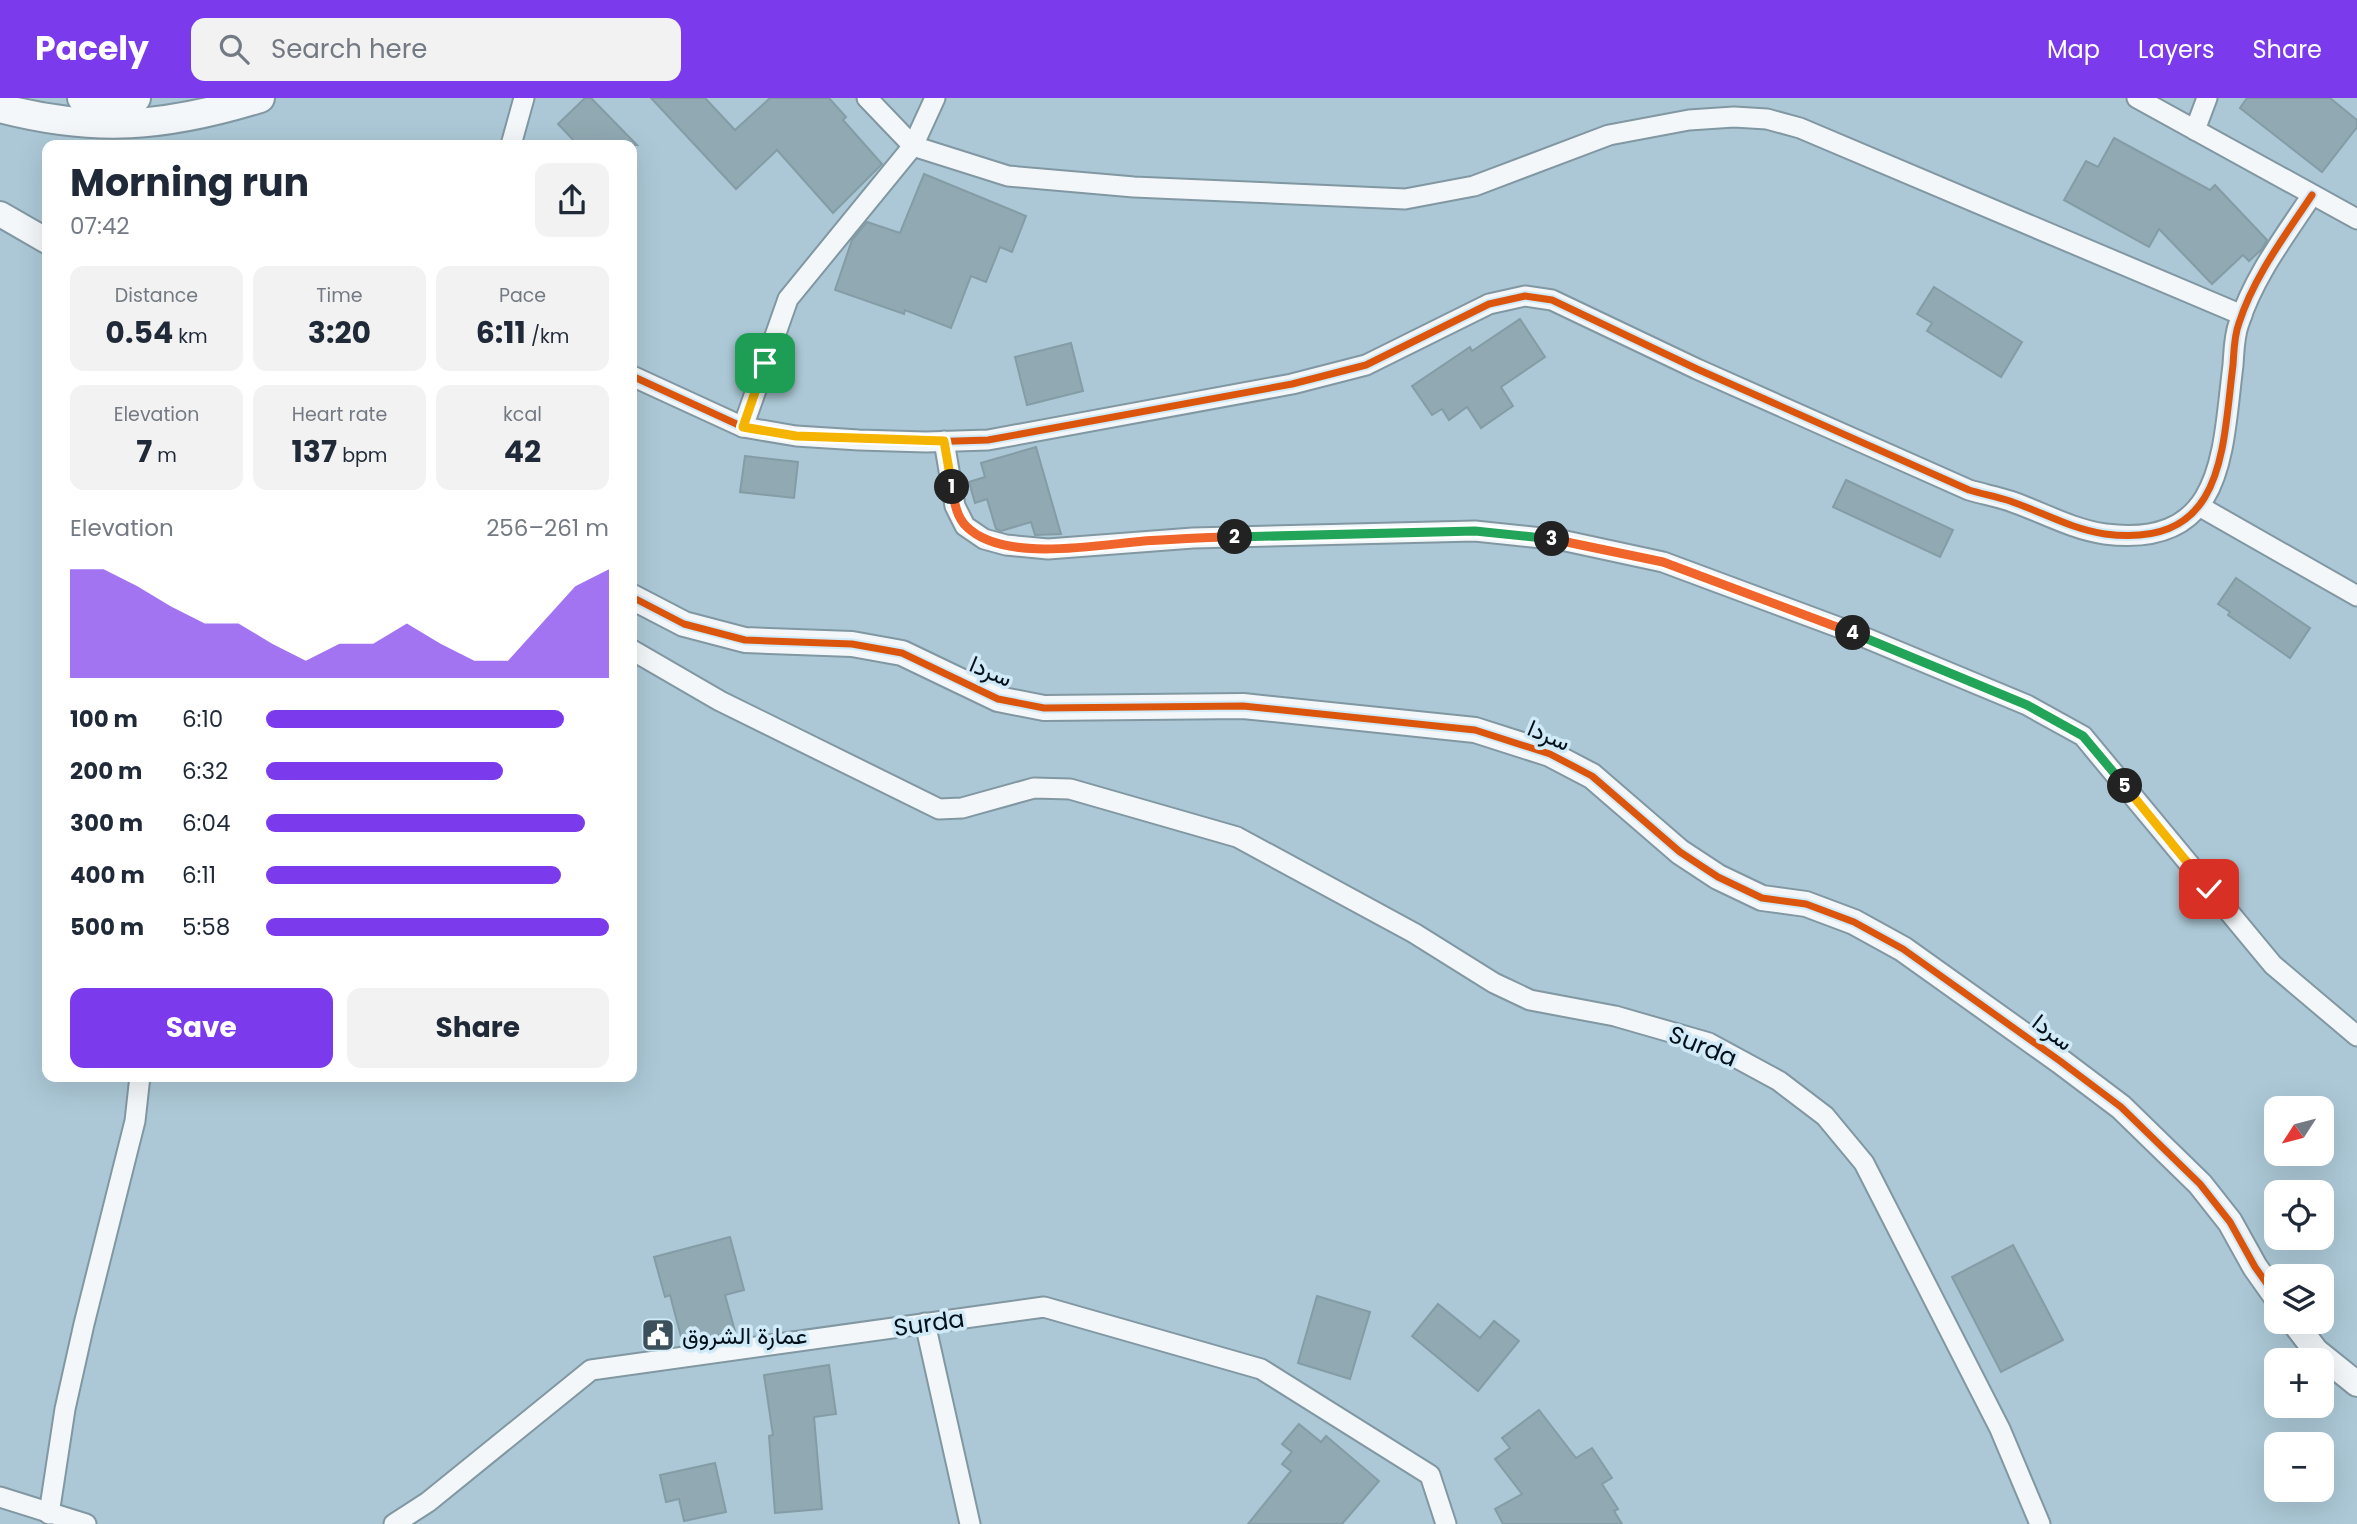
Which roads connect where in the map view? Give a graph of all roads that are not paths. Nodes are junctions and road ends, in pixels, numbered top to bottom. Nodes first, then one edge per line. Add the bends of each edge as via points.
1 (82, 98) edge
2 (136, 98) edge
3 (260, 98) edge
4 (523, 98) edge
5 (867, 98) edge
6 (935, 98) edge
7 (2137, 98) edge
8 (2207, 98) edge
9 (0, 108) edge
10 (2195, 130) junction
11 (512, 140) edge
12 (913, 146) junction
13 (2312, 195) junction
14 (0, 214) edge
15 (2357, 219) edge
16 (42, 238) edge
17 (2242, 315) junction
18 (637, 378) edge
19 (743, 427) junction
20 (944, 441) junction
21 (2199, 506) junction
22 (2357, 596) edge
23 (637, 600) edge
24 (637, 653) edge
25 (2357, 1036) edge
26 (140, 1082) edge
27 (2264, 1280) edge
28 (925, 1323) junction
29 (2303, 1334) edge
30 (2357, 1384) edge
31 (0, 1497) edge
32 (49, 1514) junction
33 (86, 1524) edge
34 (394, 1524) edge
35 (970, 1524) edge
36 (1446, 1524) edge
37 (2040, 1524) edge

1 - 2 main road
3 - 9 main road via 174,121 118,125 65,122
4 - 11 street
5 - 12 street
6 - 12 street
7 - 10 street
8 - 10 street
10 - 13 street
12 - 17 street via 1008,176 1134,187 1405,199 1474,186 1609,135 1689,120 1767,119 1800,128
12 - 19 street via 788,299
13 - 15 street
13 - 17 street via 2252,287
14 - 16 street
17 - 21 street via 2216,478
18 - 19 street
19 - 20 street via 796,436
20 - 21 street via 988,440 1292,384 1366,365 1489,304 1525,296 1552,300 1969,490 2070,526 2106,534 2140,534 2187,520
20 - 25 street via 955,506 965,526 984,539 1006,545 1048,549 1193,538 1475,531 1560,540 1663,562 1854,633 2027,705 2083,736 2273,965
21 - 22 street
23 - 27 street, سردا via 684,624 744,640 852,644 902,653 998,699 1045,708 1243,706 1475,730 1550,754 1592,776 1680,852 1718,877 1762,898 1806,904 1854,922 1903,949 2070,1069 2121,1107 2200,1184 2230,1222
24 - 37 street, Surda via 720,701 939,809 962,808 1034,788 1070,789 1237,837 1530,1000 1615,1016 1709,1043 1779,1081 1825,1116 1864,1163 2000,1429
26 - 32 street via 135,1121 65,1409
28 - 34 street, Surda via 591,1370 428,1502
28 - 35 street
28 - 36 street, Surda via 1044,1307 1261,1369 1430,1475
29 - 30 street via 2316,1351
31 - 32 street
32 - 33 street

